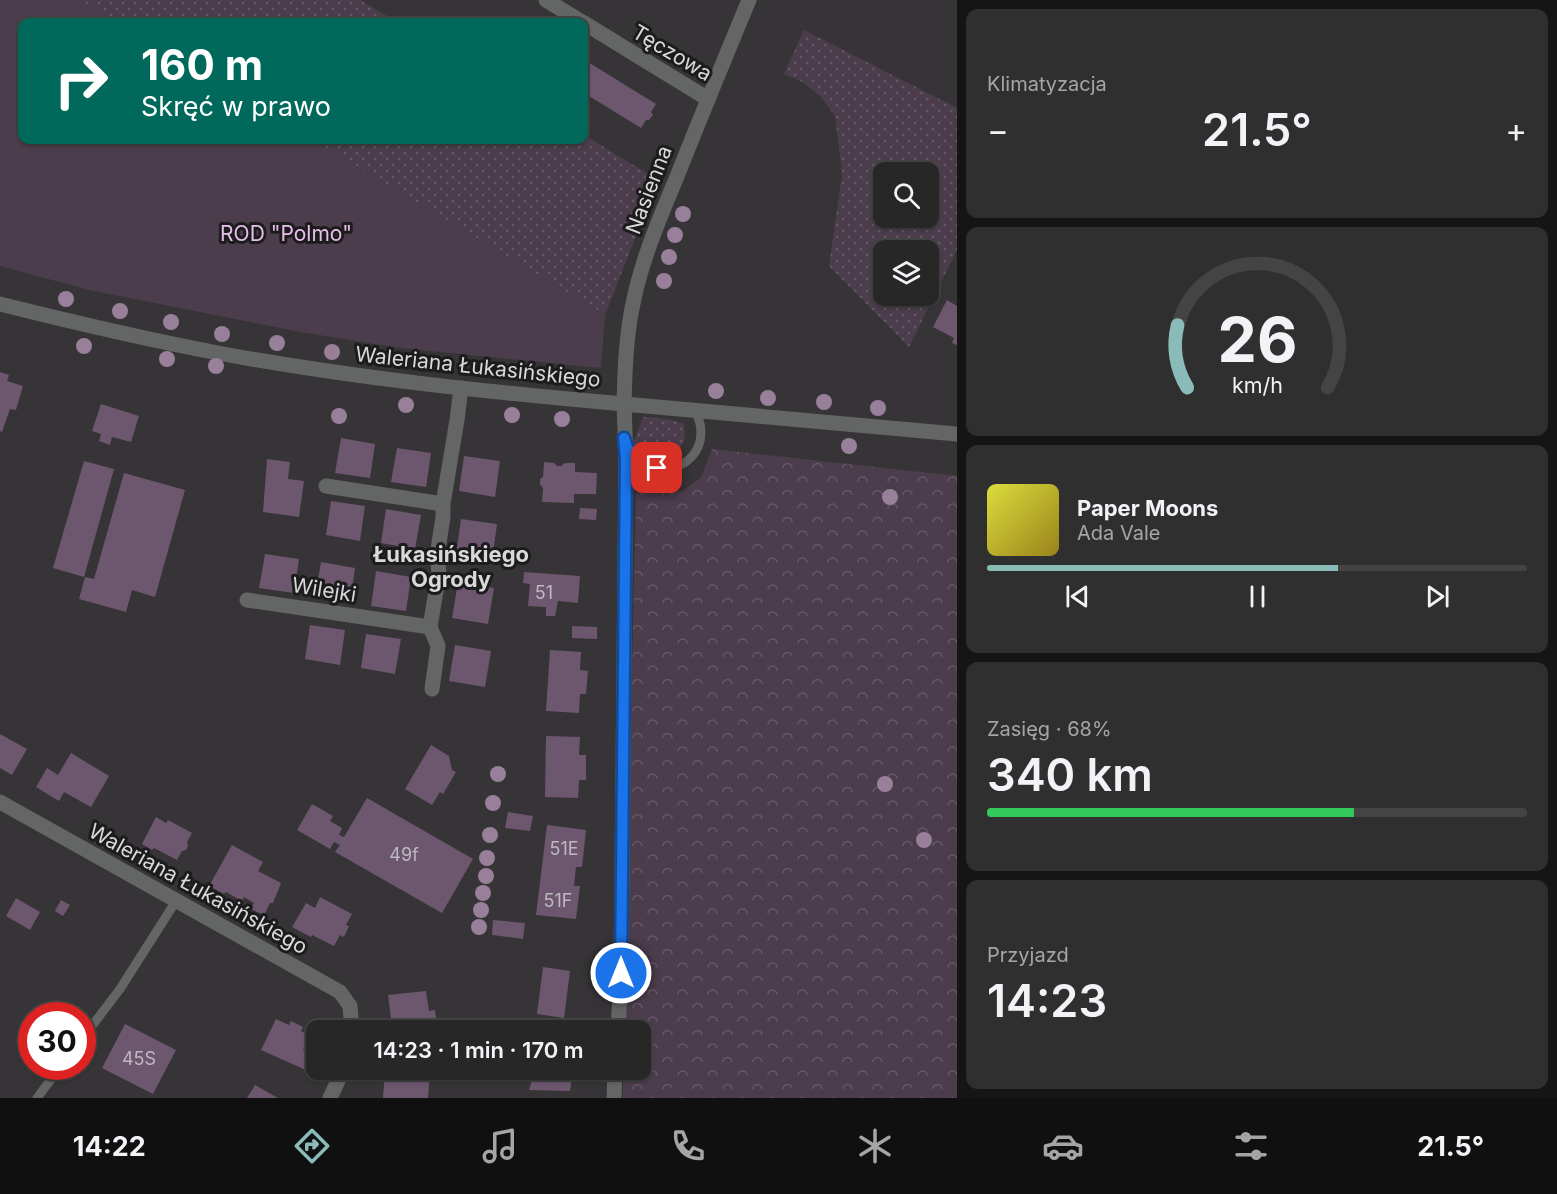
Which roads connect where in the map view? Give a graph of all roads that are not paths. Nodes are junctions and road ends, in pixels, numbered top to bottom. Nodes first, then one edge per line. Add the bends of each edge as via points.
1 (546, 0) edge
2 (749, 0) edge
3 (575, 18) edge
4 (588, 26) edge
5 (708, 99) junction
6 (0, 304) edge
7 (461, 388) junction
8 (624, 404) junction
9 (695, 410) junction
10 (957, 434) edge
11 (624, 438) junction
12 (326, 486) dead end
13 (443, 504) junction
14 (247, 600) dead end
15 (430, 627) junction
16 (432, 689) dead end
17 (0, 802) edge
18 (176, 901) junction
19 (351, 1020) edge
20 (619, 1020) edge
21 (96, 1021) edge
22 (50, 1080) edge
23 (338, 1080) edge
24 (615, 1080) edge
25 (37, 1098) edge
26 (330, 1098) edge
27 (614, 1098) edge

1 - 3 street, Tęczowa
2 - 5 street, Nasienna
4 - 5 street, Tęczowa
5 - 8 street, Nasienna via 636,288
6 - 7 street, Waleriana Łukasińskiego via 217,353
7 - 8 street, Waleriana Łukasińskiego
7 - 13 street
8 - 9 street, Waleriana Łukasińskiego
8 - 11 street
9 - 10 street, Waleriana Łukasińskiego
9 - 11 lane via 700,422 700,442 694,455 677,467 657,468 640,463 630,453
11 - 20 street
12 - 13 street
13 - 15 street via 439,573
14 - 15 street, Wilejki
15 - 16 street via 438,646
17 - 18 street, Waleriana Łukasińskiego
18 - 19 street, Waleriana Łukasińskiego via 340,992 350,1006
18 - 21 lane
22 - 25 lane
23 - 26 street
24 - 27 street

